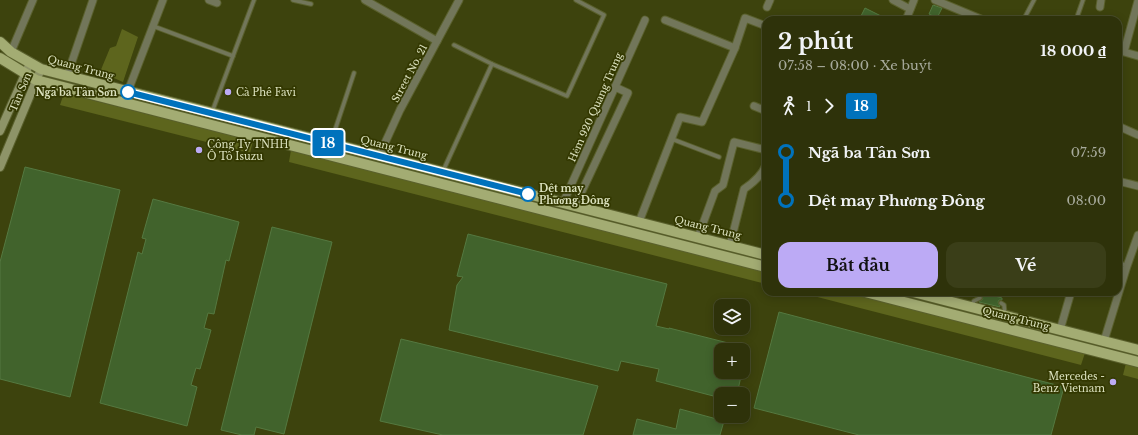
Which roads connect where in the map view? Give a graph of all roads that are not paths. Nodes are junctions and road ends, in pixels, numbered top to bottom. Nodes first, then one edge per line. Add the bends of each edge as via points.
1 (34, 0) edge
2 (93, 0) edge
3 (163, 0) edge
4 (209, 0) edge
5 (254, 0) edge
6 (293, 0) edge
7 (365, 0) edge
8 (459, 0) edge
9 (576, 0) edge
10 (893, 0) edge
11 (914, 0) edge
12 (935, 0) edge
13 (1034, 0) edge
14 (1083, 0) edge
15 (1138, 1) edge
16 (217, 3) dead end
17 (311, 4) dead end
18 (910, 9) junction
19 (907, 16) edge
20 (973, 16) edge
21 (1026, 16) edge
22 (1077, 16) edge
23 (645, 20) dead end
24 (666, 20) dead end
25 (762, 24) edge
26 (153, 26) junction
27 (437, 41) junction
28 (0, 42) edge
29 (454, 46) dead end
30 (1122, 47) edge
31 (735, 48) junction
32 (1122, 50) edge
33 (11, 52) junction
34 (233, 56) junction
35 (1138, 56) edge
36 (0, 58) edge
37 (30, 64) junction
38 (492, 64) junction
39 (41, 69) junction
40 (354, 73) dead end
41 (26, 74) junction
42 (67, 76) junction
43 (36, 80) junction
44 (615, 87) junction
45 (128, 92) junction
46 (754, 106) dead end
47 (762, 109) edge
48 (212, 113) junction
49 (1122, 128) edge
50 (276, 129) junction
51 (0, 130) edge
52 (1138, 135) edge
53 (672, 138) junction
54 (273, 140) junction
55 (331, 143) junction
56 (762, 149) edge
57 (379, 156) junction
58 (719, 157) dead end
59 (375, 166) junction
60 (0, 167) edge
61 (443, 172) junction
62 (762, 172) edge
63 (1122, 182) edge
64 (1138, 186) edge
65 (563, 203) junction
66 (575, 206) junction
67 (640, 222) junction
68 (1138, 235) edge
69 (698, 237) junction
70 (730, 245) junction
71 (762, 254) edge
72 (1122, 264) edge
73 (762, 266) edge
74 (1126, 266) junction
75 (1122, 280) edge
76 (881, 296) edge
77 (937, 296) edge
78 (1070, 296) edge
79 (1117, 296) edge
80 (980, 298) dead end
81 (1001, 303) dead end
82 (971, 307) junction
83 (1005, 316) junction
84 (1060, 330) junction
85 (1104, 341) junction
86 (1138, 350) edge
87 (1100, 352) junction
88 (1138, 362) edge

1 - 33 street
2 - 42 street
3 - 26 street
4 - 16 street
5 - 34 lane
6 - 17 lane
7 - 27 street
8 - 27 street, Street No. 21
9 - 38 lane via 604,15 567,96
10 - 18 street
11 - 18 street
12 - 20 street
13 - 21 lane
14 - 22 lane
15 - 30 street
18 - 19 street
23 - 44 street, Hẻm 920 Quang Trung
24 - 31 street
25 - 31 street via 745,18
26 - 34 lane
26 - 45 street
27 - 57 street, Street No. 21
28 - 33 main road, Quang Trung
29 - 38 lane
31 - 53 street via 702,122 680,117
32 - 35 street
33 - 37 main road, Quang Trung
34 - 48 lane
36 - 41 main road
37 - 39 main road, Quang Trung
37 - 41 street, Tân Sơn
38 - 61 lane
39 - 42 main road, Quang Trung
39 - 43 street, Tân Sơn
40 - 55 lane
41 - 43 main road
41 - 51 street, Tân Sơn
42 - 45 main road, Quang Trung
43 - 54 main road
43 - 60 street, Tân Sơn
44 - 65 street, Hẻm 920 Quang Trung
44 - 66 street via 628,93
45 - 48 main road, Quang Trung
46 - 47 street
48 - 50 main road, Quang Trung
49 - 52 street
50 - 54 main road
50 - 55 main road, Quang Trung
53 - 58 lane
53 - 67 street
54 - 59 main road
55 - 57 main road, Quang Trung
56 - 69 street via 734,142 723,185 715,191
57 - 59 main road
57 - 61 main road, Quang Trung
59 - 73 main road
61 - 65 main road, Quang Trung
62 - 70 street via 744,189
63 - 64 street
65 - 66 main road, Quang Trung
66 - 67 main road, Quang Trung
67 - 69 main road, Quang Trung
68 - 74 street
69 - 70 main road, Quang Trung
70 - 71 main road, Quang Trung
72 - 74 lane
74 - 75 street
76 - 87 main road, Quang Trung
77 - 82 main road, Quang Trung
78 - 84 street
79 - 85 street
80 - 82 lane via 974,301
81 - 83 lane via 1004,305
82 - 83 main road, Quang Trung
83 - 84 main road, Quang Trung
84 - 85 main road, Quang Trung
85 - 86 main road, Quang Trung
85 - 87 main road
87 - 88 main road, Quang Trung

